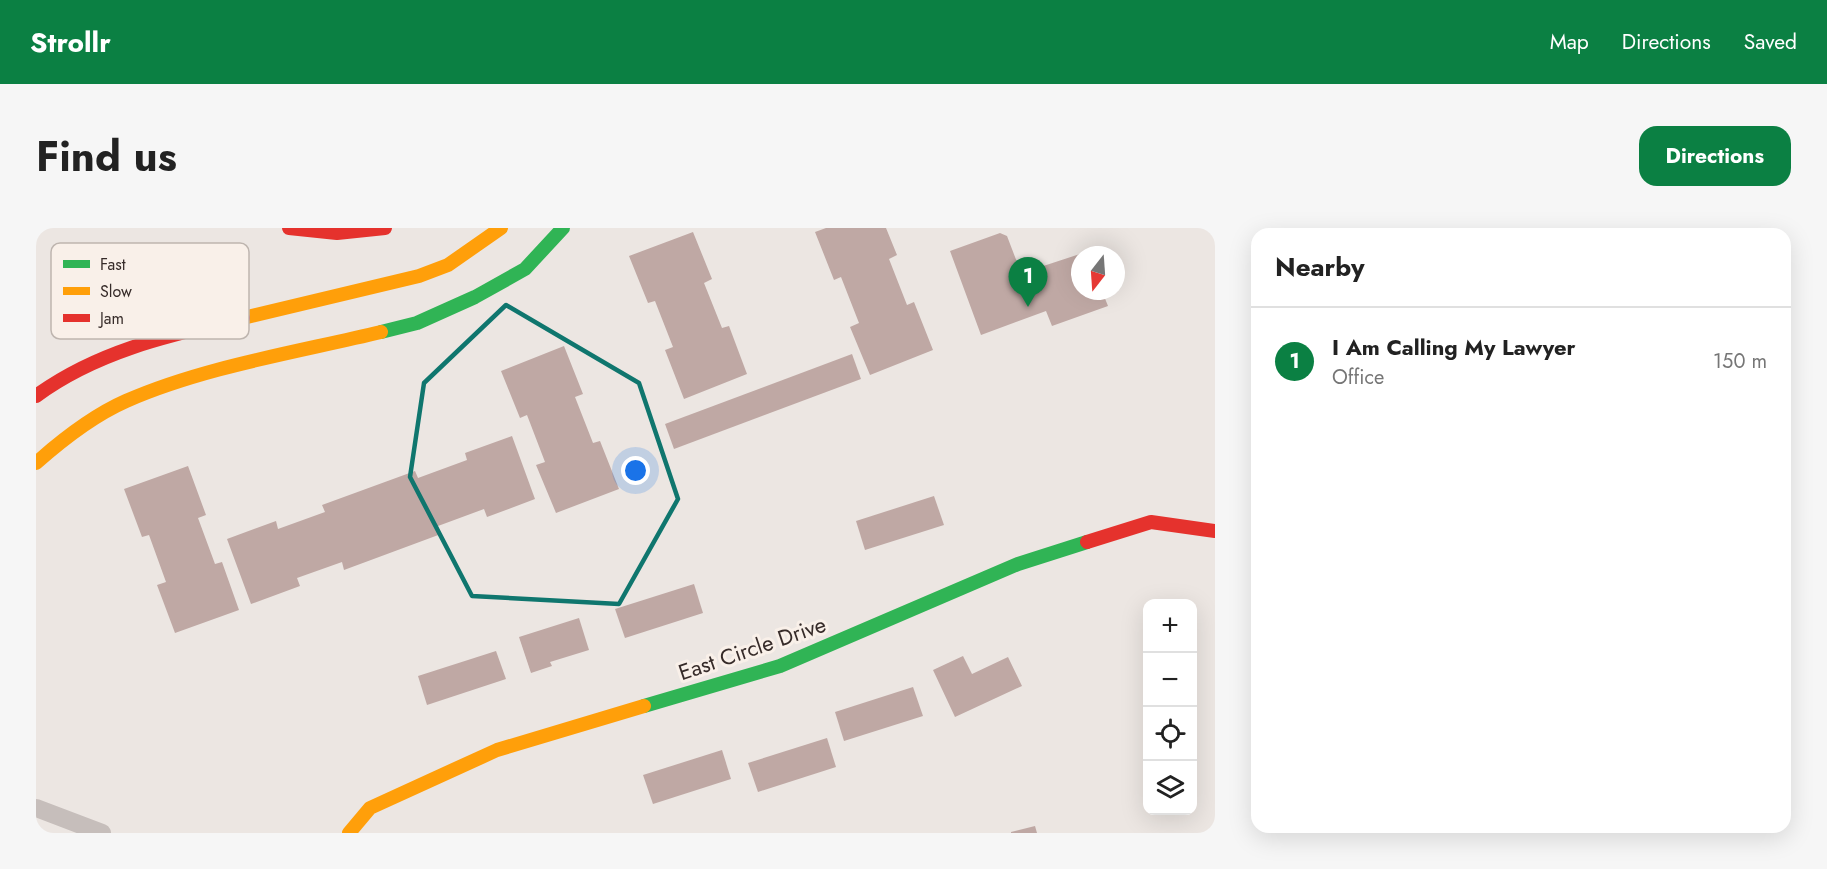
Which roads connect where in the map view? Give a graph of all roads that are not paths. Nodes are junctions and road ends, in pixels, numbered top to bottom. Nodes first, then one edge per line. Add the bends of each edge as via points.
1 (289, 228) edge
2 (384, 228) edge
3 (501, 228) edge
4 (563, 228) edge
5 (249, 317) edge
6 (158, 339) edge
7 (36, 396) edge
8 (36, 463) edge
9 (1215, 531) edge
10 (36, 807) edge
11 (102, 833) edge
12 (349, 833) edge

1 - 2 main road via 336,233
3 - 5 main road via 448,265 419,276
4 - 8 main road via 525,269 417,323 176,382 123,402 68,435
6 - 7 main road via 71,374
9 - 12 main road, East Circle Drive via 1151,522 1018,564 780,666 497,750 370,808
10 - 11 street

